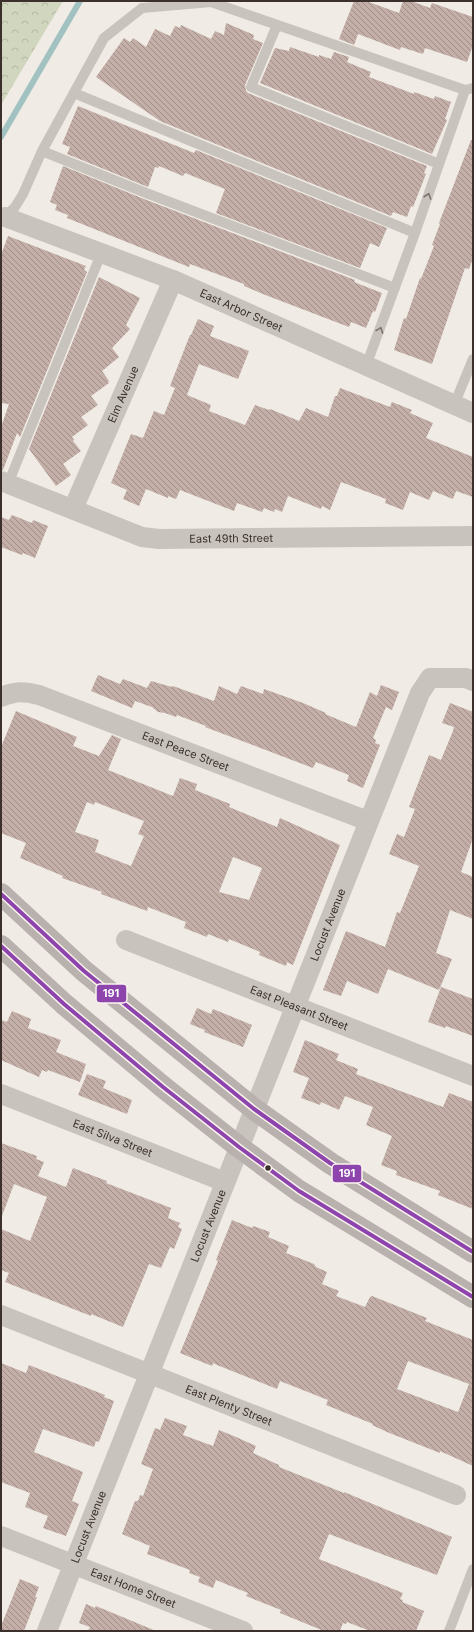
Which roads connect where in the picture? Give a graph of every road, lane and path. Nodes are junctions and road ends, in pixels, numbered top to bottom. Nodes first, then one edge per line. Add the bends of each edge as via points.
1 (277, 25) junction
2 (469, 89) edge
3 (74, 93) junction
4 (42, 151) junction
5 (439, 164) junction
6 (3, 219) edge
7 (415, 233) junction
8 (101, 254) junction
9 (173, 280) junction
10 (395, 288) junction
11 (473, 359) edge
12 (366, 366) junction
13 (454, 405) junction
14 (473, 414) edge
15 (4, 482) edge
16 (73, 509) junction
17 (473, 536) edge
18 (473, 681) edge
19 (1, 697) edge
20 (368, 821) junction
21 (1, 894) edge
22 (126, 940) dead end
23 (1, 946) edge
24 (295, 1006) junction
25 (473, 1076) edge
26 (1, 1094) edge
27 (254, 1109) junction
28 (239, 1147) junction
29 (224, 1182) junction
30 (473, 1252) edge
31 (473, 1297) edge
32 (1, 1315) edge
33 (148, 1373) junction
34 (456, 1495) dead end
35 (1, 1536) edge
36 (74, 1565) junction
37 (473, 1569) edge
38 (47, 1631) edge
39 (243, 1631) edge
40 (448, 1631) edge

1 - 2 lane
1 - 3 lane via 211,2 142,8 104,38
1 - 5 lane via 251,87
2 - 5 lane
3 - 4 lane
3 - 7 lane
4 - 6 lane via 23,194
4 - 10 lane
7 -> 5 lane
6 - 8 street, East Arbor Street
7 - 10 lane
8 - 9 street, East Arbor Street
8 - 15 lane
9 - 12 street, East Arbor Street
9 - 16 street, Elm Avenue
12 -> 10 lane
11 - 13 lane
12 - 13 street, East Arbor Street
13 - 14 street, East Arbor Street
15 - 16 street, East 49th Street
16 - 17 street, East 49th Street via 142,537 159,539
18 - 20 street via 466,678 430,678 420,693
19 - 20 street, East Peace Street via 23,691 39,695
20 - 24 street, Locust Avenue
21 - 27 main road via 84,971
22 - 24 street, East Pleasant Street
23 - 28 main road via 70,1009
24 - 25 street, East Pleasant Street
24 - 27 street, Locust Avenue
26 - 29 street, East Silva Street
27 - 28 street, Locust Avenue
27 - 30 main road via 330,1163
28 - 29 street, Locust Avenue
28 - 31 main road via 299,1191
29 - 33 street, Locust Avenue
32 - 33 street, East Plenty Street
33 - 34 street, East Plenty Street
33 - 36 street, Locust Avenue
35 - 36 street, East Home Street
36 - 38 street, Locust Avenue
36 - 39 street, East Home Street
37 - 40 lane

